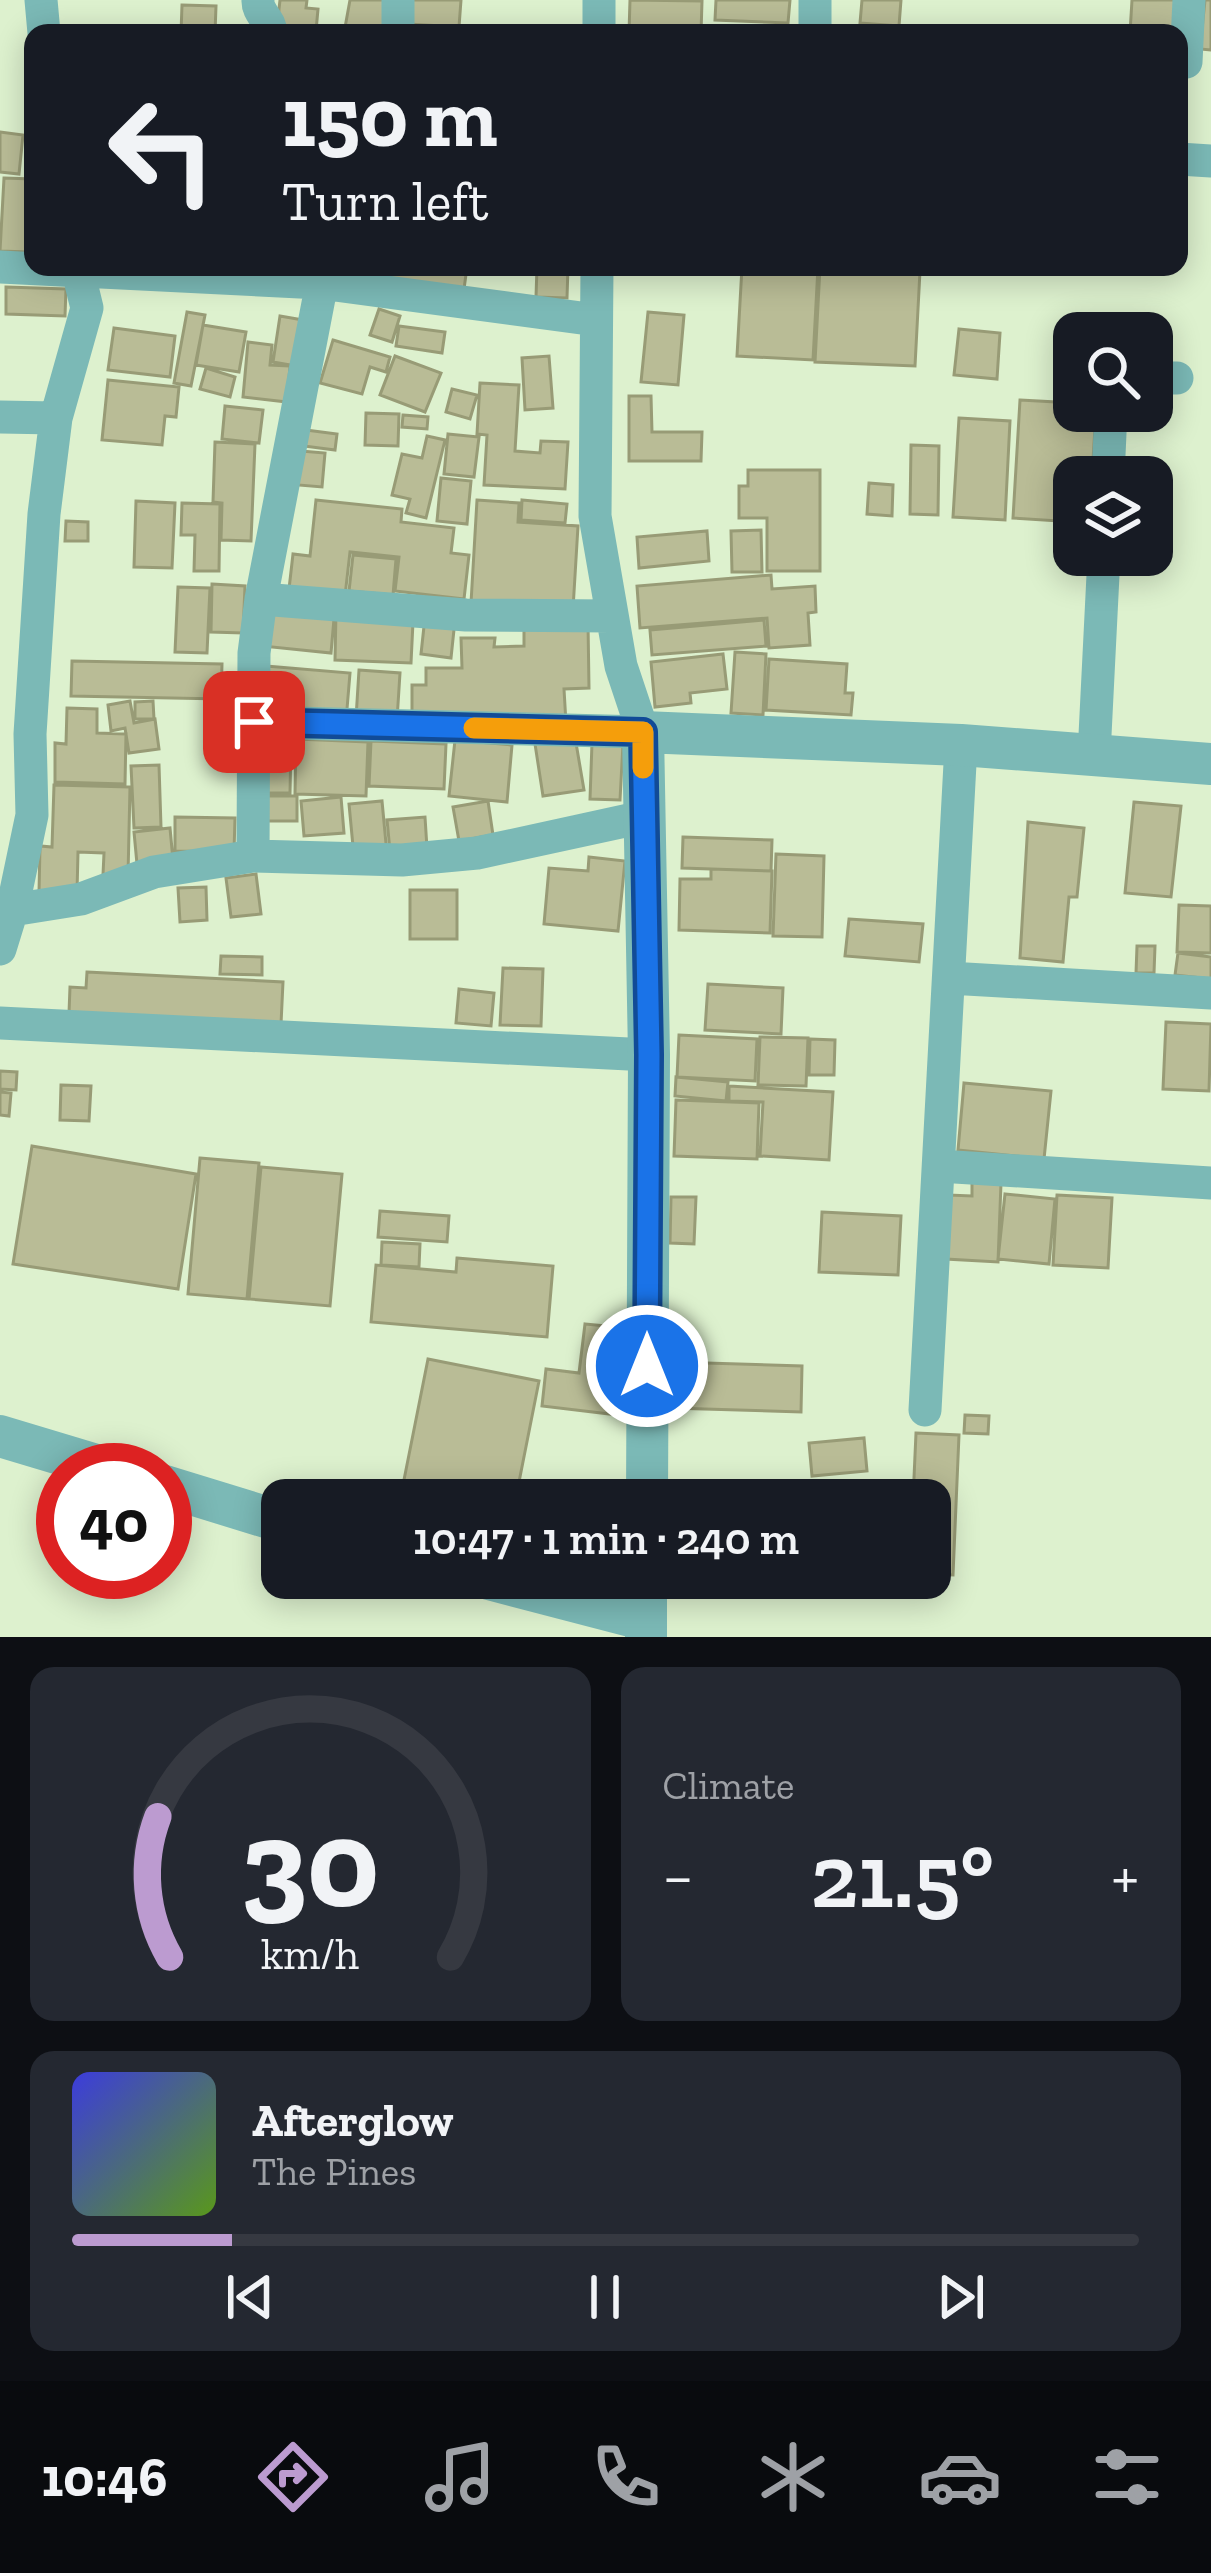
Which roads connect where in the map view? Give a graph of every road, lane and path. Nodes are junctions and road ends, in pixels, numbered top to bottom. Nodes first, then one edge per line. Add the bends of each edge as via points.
1 (80, 276) edge
2 (323, 276) edge
3 (329, 276) edge
4 (597, 276) edge
5 (596, 320) junction
6 (0, 417) edge
7 (56, 418) junction
8 (1103, 576) edge
9 (261, 599) junction
10 (611, 616) junction
11 (254, 722) junction
12 (643, 732) junction
13 (961, 745) junction
14 (1094, 755) junction
15 (1211, 764) edge
16 (643, 817) junction
17 (254, 856) junction
18 (12, 910) junction
19 (0, 950) edge
20 (949, 978) junction
21 (1211, 993) edge
22 (0, 1023) edge
23 (649, 1055) junction
24 (939, 1166) junction
25 (1211, 1183) edge
26 (926, 1410) dead end
27 (0, 1436) edge
28 (36, 1447) edge
29 (647, 1479) edge
30 (192, 1494) edge
31 (261, 1516) edge
32 (551, 1599) edge
33 (646, 1629) edge

1 - 7 street via 87,308
2 - 9 street
3 - 5 street
4 - 5 street
5 - 10 street via 596,516
6 - 7 street
7 - 18 street via 35,622 32,815
8 - 14 street
9 - 10 street via 466,615
9 - 11 street
10 - 12 street
11 - 12 street
11 - 17 street
12 - 13 street
12 - 16 street
13 - 14 street
13 - 20 street
14 - 15 street
16 - 17 street via 477,853
16 - 23 street
17 - 18 street via 154,872 81,899
18 - 19 street
20 - 21 street
20 - 24 street
22 - 23 street
23 - 29 street
24 - 25 street
24 - 26 street
27 - 28 street
30 - 31 street
32 - 33 street

